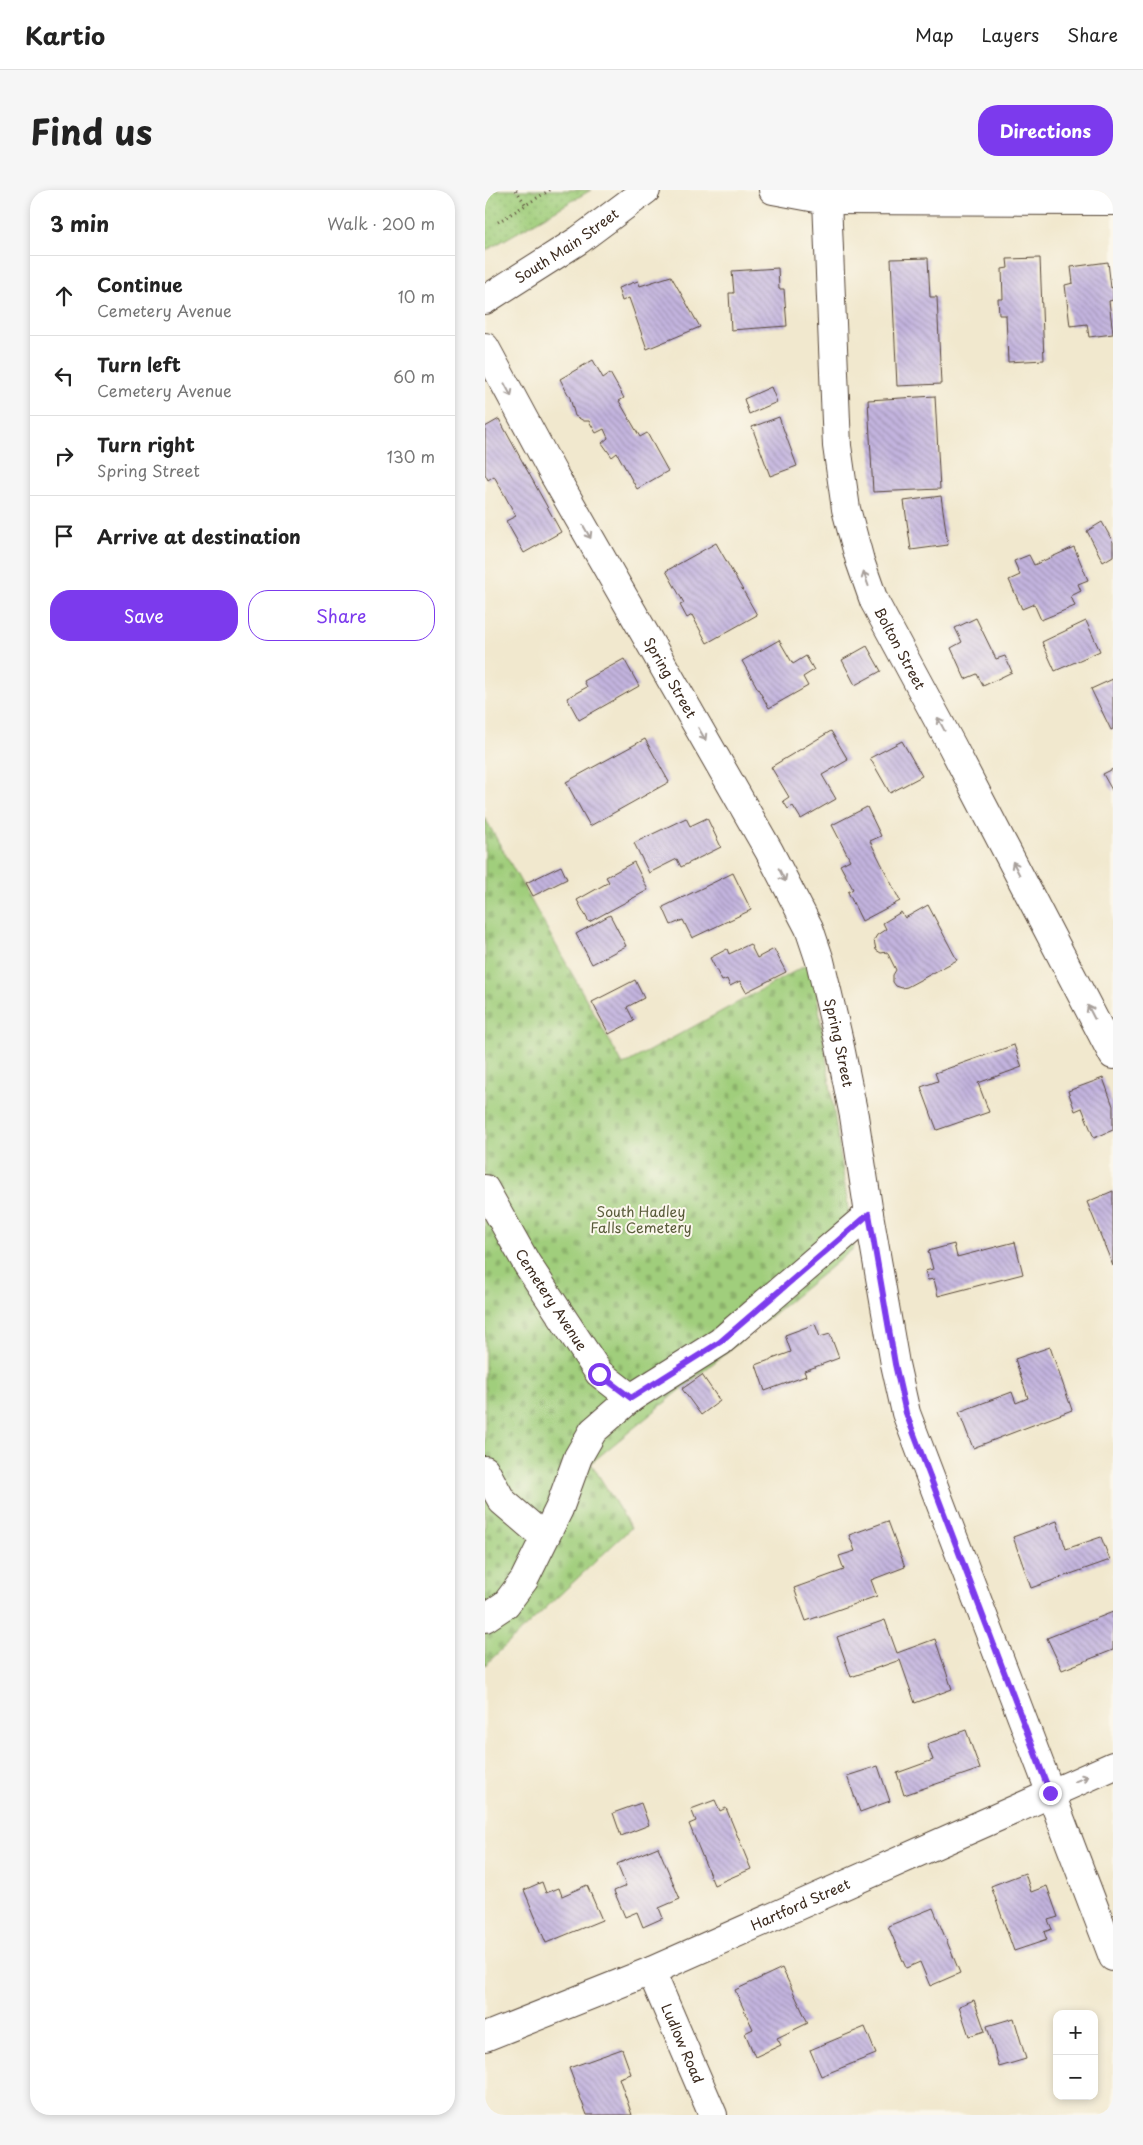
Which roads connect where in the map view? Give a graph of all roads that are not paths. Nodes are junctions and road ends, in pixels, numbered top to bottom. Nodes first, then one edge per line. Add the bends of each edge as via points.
1 (646, 190) edge
2 (773, 190) edge
3 (827, 200) junction
4 (1113, 201) edge
5 (485, 300) edge
6 (485, 347) edge
7 (1113, 1055) edge
8 (485, 1189) edge
9 (869, 1214) junction
10 (631, 1398) junction
11 (485, 1470) edge
12 (544, 1537) junction
13 (485, 1618) edge
14 (1113, 1766) edge
15 (1050, 1793) junction
16 (1113, 1957) edge
17 (651, 1971) junction
18 (485, 2037) edge
19 (713, 2115) edge

1 - 5 street, South Main Street via 579,240
2 - 3 street
3 - 4 street
7 -> 3 street, Bolton Street via 874,601 860,561 846,510 837,446
6 -> 9 street, Spring Street via 769,851 809,928 839,1037 855,1116
8 - 10 street, Cemetery Avenue via 527,1264 599,1374
9 - 10 street via 720,1342
9 - 15 street, Spring Street via 906,1413
10 - 12 street via 593,1431 578,1457 559,1509
11 - 12 street via 502,1501
12 - 13 street via 524,1580 507,1604
15 -> 14 street, Hartford Street
15 - 16 street, Spring Street
15 - 17 street, Hartford Street
17 - 18 street, Hartford Street
17 - 19 street, Ludlow Road

